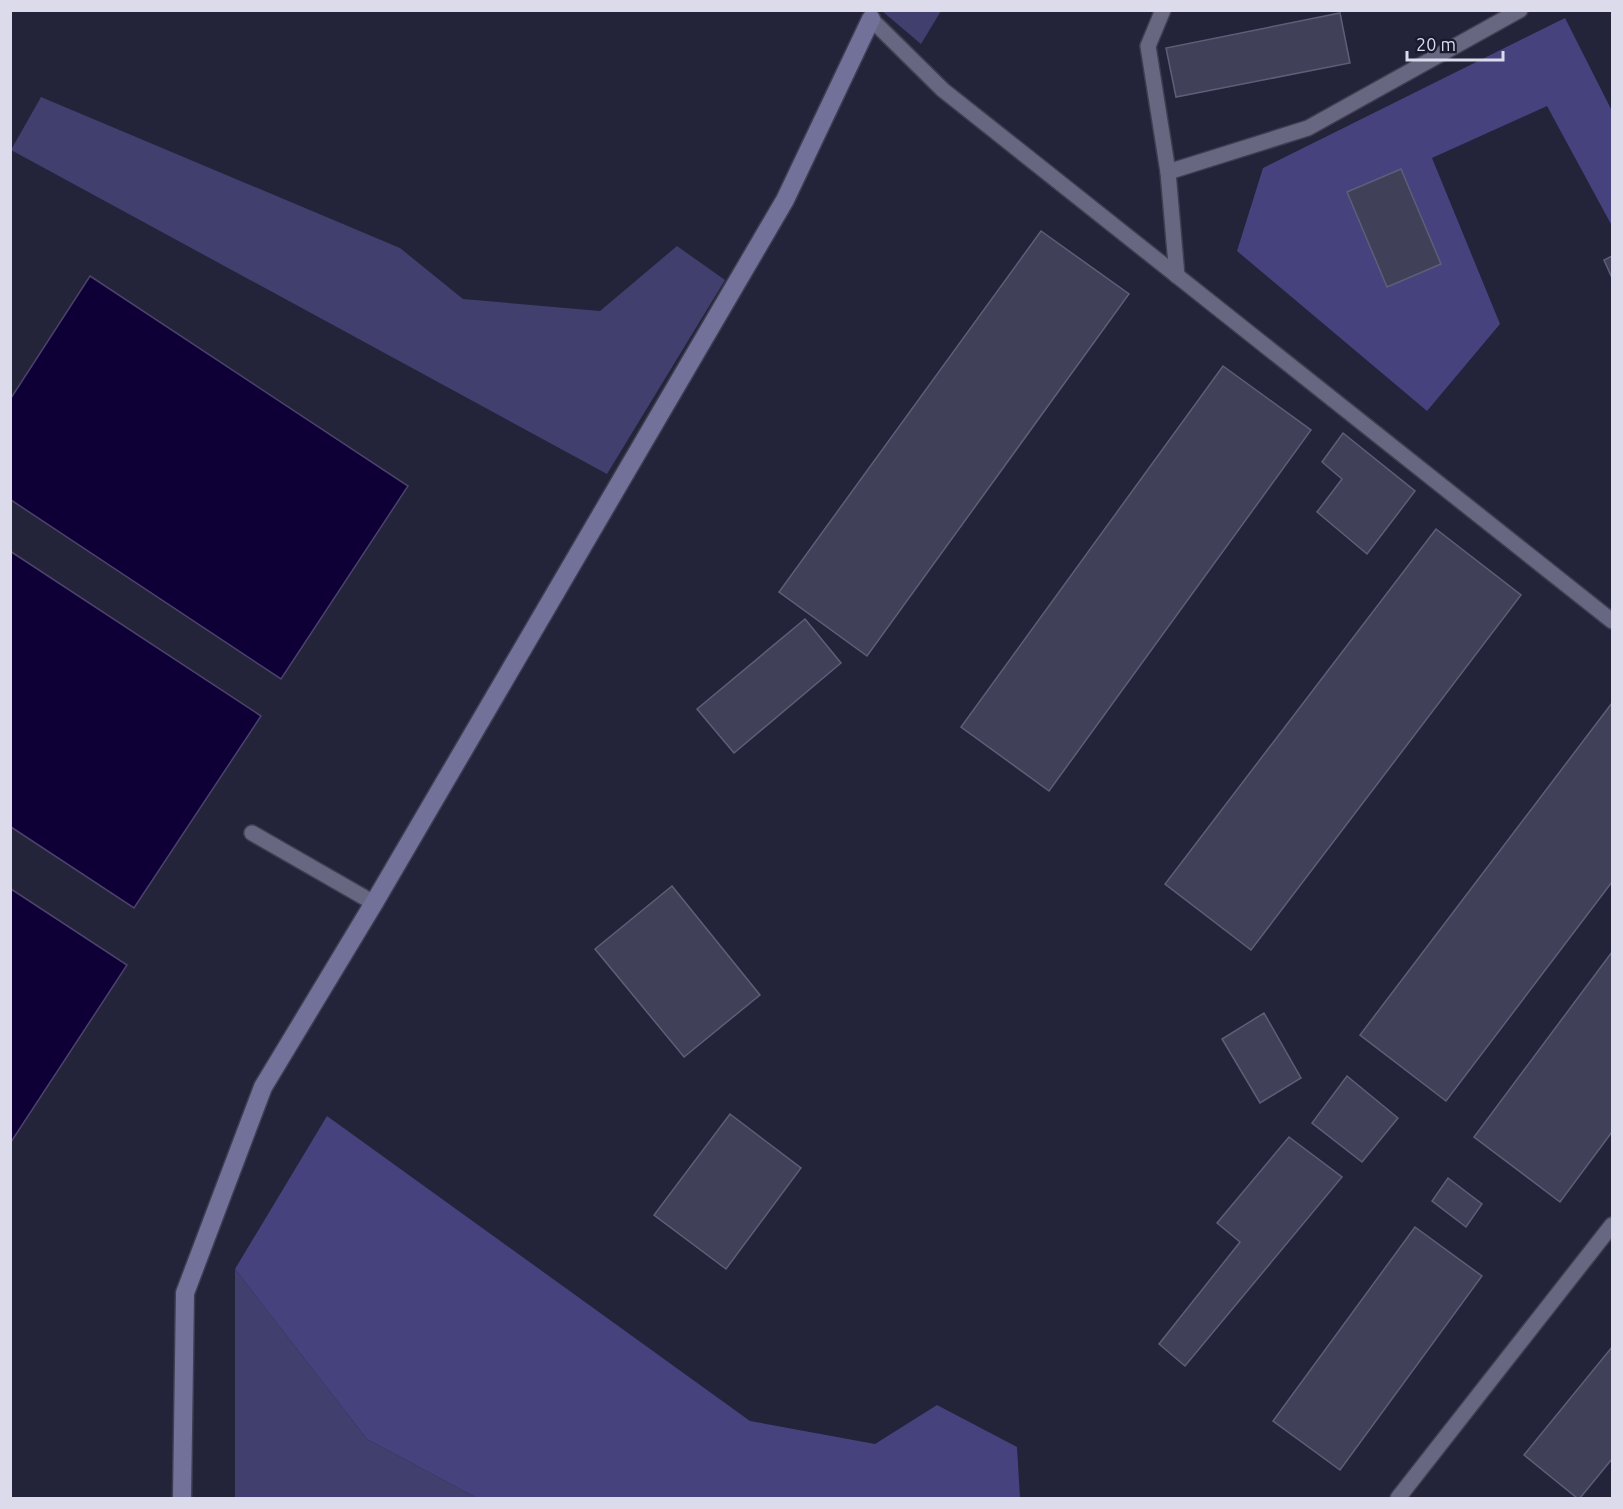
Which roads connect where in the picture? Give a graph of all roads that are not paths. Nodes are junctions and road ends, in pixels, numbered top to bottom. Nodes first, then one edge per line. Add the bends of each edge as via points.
1 (1162, 10) edge
2 (1520, 10) edge
3 (871, 19) joint
4 (1168, 172) junction
5 (1177, 276) junction
6 (1612, 621) edge
7 (252, 833) dead end
8 (374, 903) junction
9 (1612, 1225) edge
10 (182, 1498) edge
11 (1398, 1498) edge

1 - 4 lane via 1148,46
2 - 4 lane via 1308,128
3 - 5 lane via 943,90
3 - 8 street via 785,200
4 - 5 lane
5 - 6 lane
7 - 8 lane
8 - 10 street via 263,1087 185,1293
9 - 11 lane

